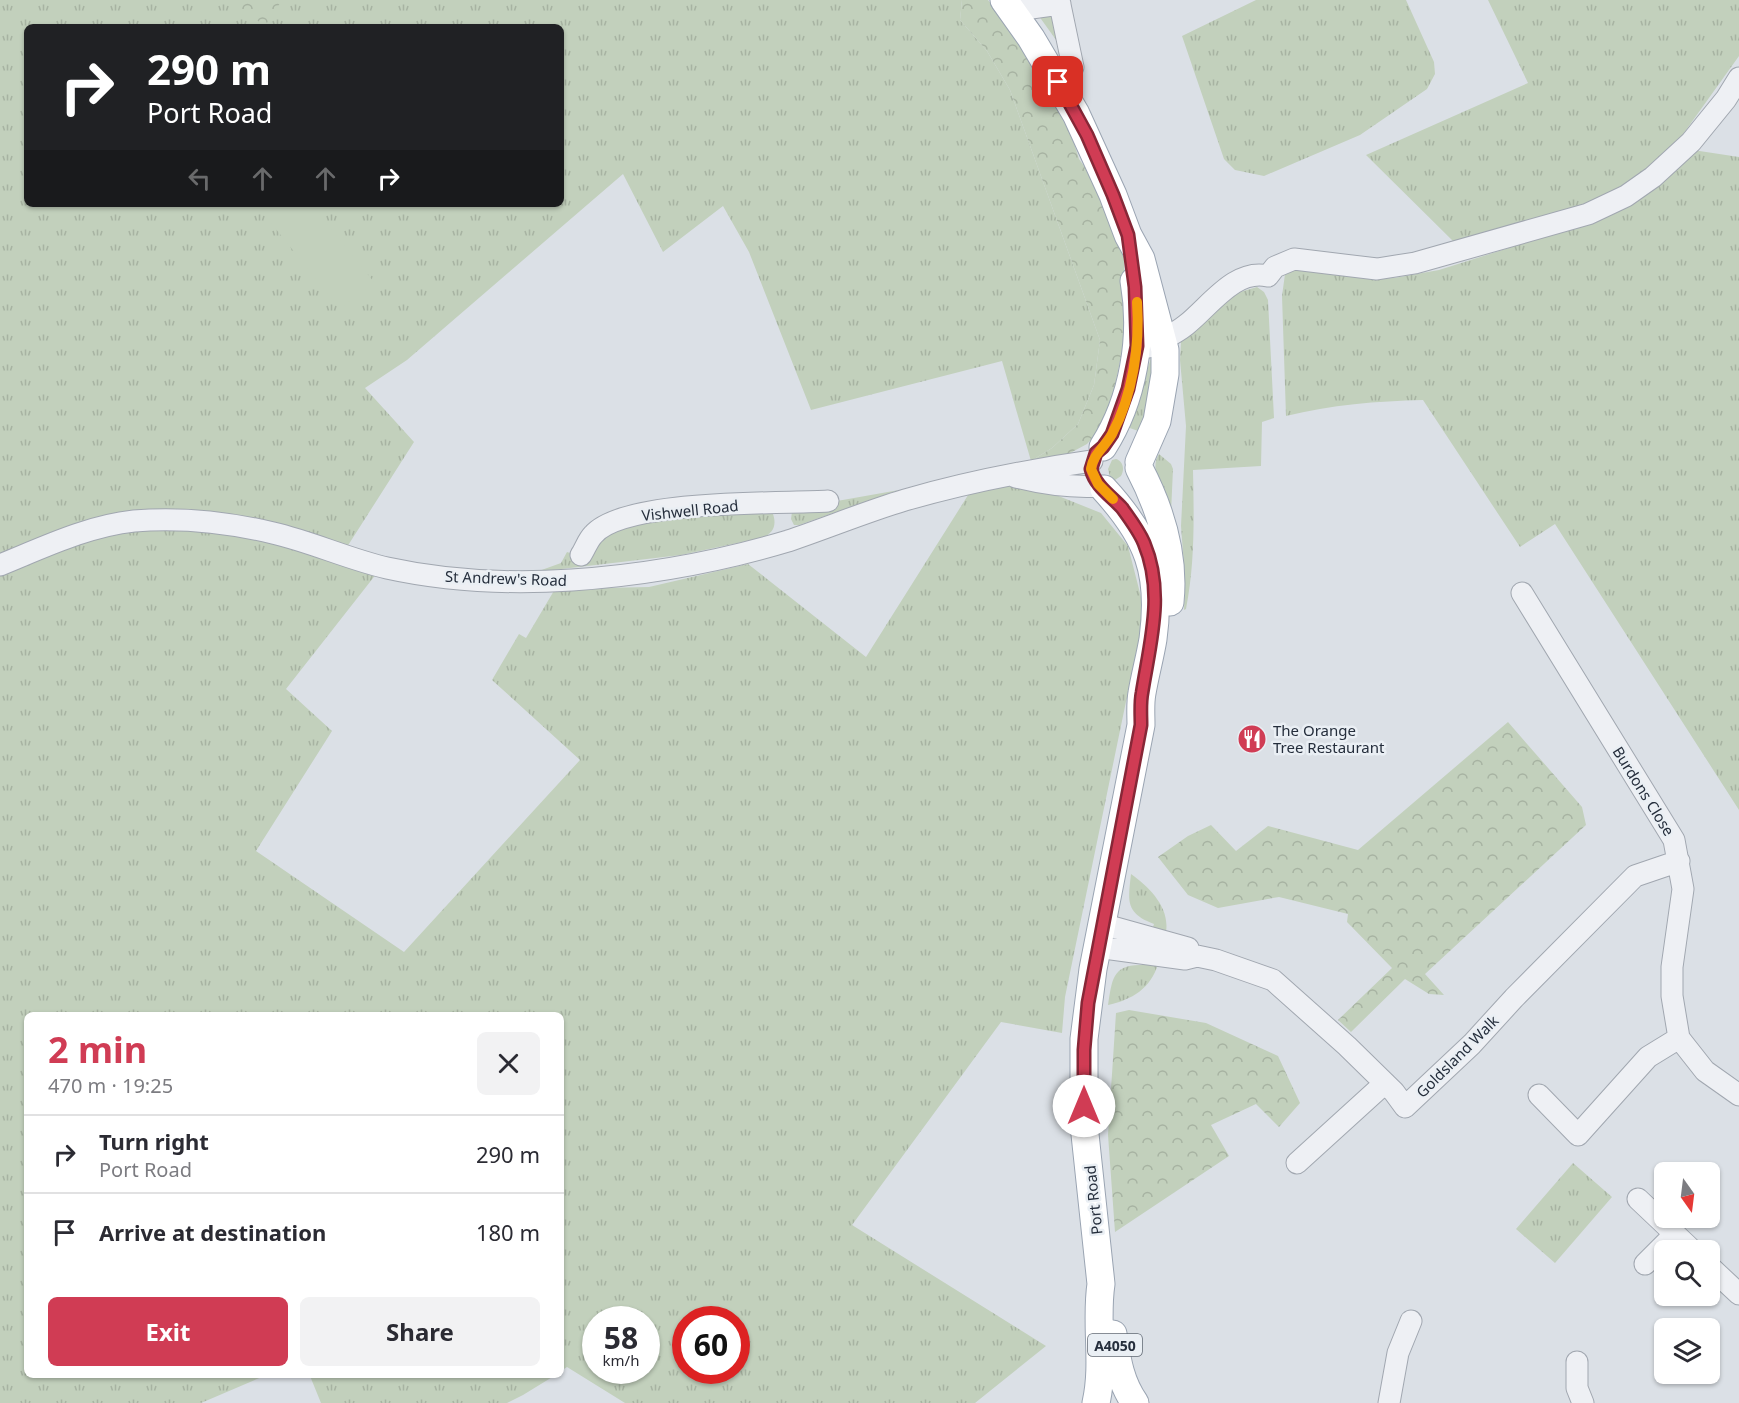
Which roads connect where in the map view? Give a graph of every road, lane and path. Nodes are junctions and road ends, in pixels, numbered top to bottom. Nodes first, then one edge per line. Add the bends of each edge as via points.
1 (1059, 2) edge
2 (1009, 7) edge
3 (1739, 78) edge
4 (1058, 82) junction
5 (1128, 235) junction
6 (1162, 339) junction
7 (1128, 389) junction
8 (1098, 454) junction
9 (1139, 465) junction
10 (1012, 476) junction
11 (1102, 487) junction
12 (828, 501) dead end
13 (778, 504) junction
14 (790, 540) junction
15 (581, 555) dead end
16 (0, 565) edge
17 (1522, 593) dead end
18 (1141, 725) junction
19 (1679, 861) junction
20 (1100, 936) junction
21 (1679, 1038) junction
22 (1385, 1083) junction
23 (1539, 1095) dead end
24 (1739, 1095) edge
25 (1297, 1163) dead end
26 (1638, 1199) dead end
27 (1675, 1234) junction
28 (1681, 1240) edge
29 (1645, 1264) dead end
30 (1720, 1276) edge
31 (1101, 1284) junction
32 (1739, 1294) edge
33 (1411, 1322) dead end
34 (1577, 1362) dead end
35 (1096, 1403) edge
36 (1110, 1403) edge
37 (1135, 1403) edge
38 (1389, 1403) edge
39 (1583, 1403) edge

1 - 2 street via 1024,9
1 - 4 street via 1073,67
2 - 4 main road
3 - 6 street via 1691,142 1653,177 1626,196 1588,214 1414,263 1377,269 1294,259 1275,267 1268,276 1246,276 1235,282 1184,326
4 - 5 main road via 1092,146
5 - 6 main road via 1141,259
5 - 7 main road via 1137,330
6 - 7 street via 1149,347 1141,378
6 - 9 main road via 1162,401
7 - 8 main road via 1117,423
8 - 9 main road via 1110,444 1123,445 1136,454
8 - 10 street, St Andrew's Road
8 - 11 main road via 1093,477
9 - 11 main road via 1130,487 1122,491
9 - 18 main road, Port Road / A4050 via 1162,519 1171,576 1169,613 1154,698
10 - 11 street, St Andrew's Road via 1037,483
10 - 14 street, St Andrew's Road via 911,498
11 - 18 main road, Port Road / A4050 via 1122,508 1143,541 1154,581 1156,611 1141,695
12 - 13 street, Vishwell Road
13 - 14 street
13 - 15 street, Vishwell Road via 711,504 651,511 614,521 594,534
14 - 16 street, St Andrew's Road via 718,559 635,574 514,582 422,574 375,565 274,533 213,521 169,519 130,522 84,533
17 - 19 street, Burdons Close via 1674,840
18 - 20 main road, Port Road / A4050
19 - 21 street, Burdons Close via 1683,889 1672,967
19 - 22 street, Goldsland Walk via 1635,876 1472,1044 1405,1107
20 - 22 street, Goldsland Walk via 1185,959 1197,956 1237,966 1273,980
20 - 31 main road, Port Road / A4050 via 1084,1039 1084,1125
21 - 23 street via 1648,1057 1578,1135
21 - 24 street, Burdons Close via 1705,1071
22 - 25 street
26 - 27 street
27 - 28 street
27 - 29 street
30 - 32 street
31 - 35 main road, Port Road / A4050 via 1100,1386
31 - 37 main road, Port Road / A4050 via 1110,1302 1119,1372
33 - 38 street via 1398,1353
34 - 39 street via 1577,1388
36 - 37 main road, Port Road / A4050

